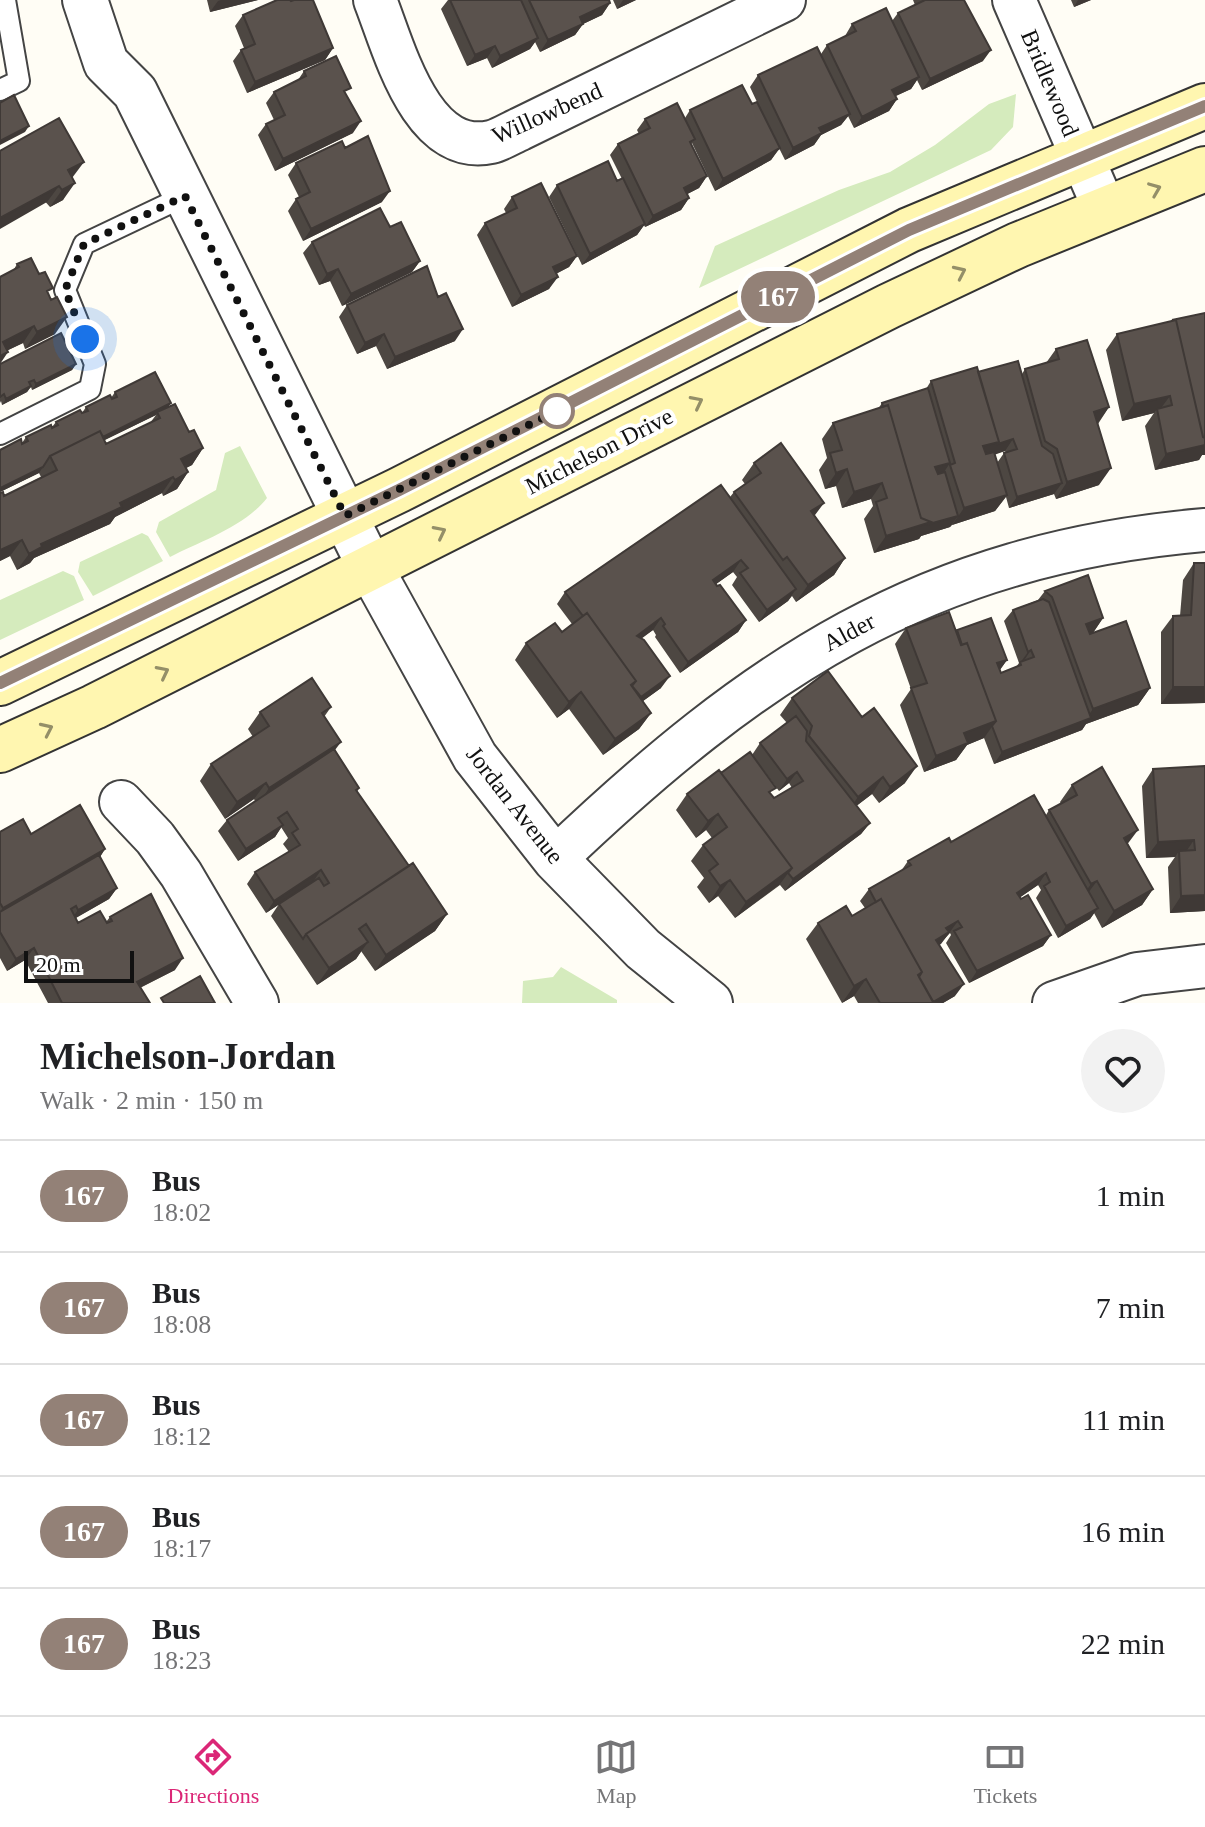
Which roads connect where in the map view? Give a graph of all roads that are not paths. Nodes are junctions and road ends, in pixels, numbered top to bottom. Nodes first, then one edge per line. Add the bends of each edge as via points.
1 (5, 0) edge
2 (85, 0) edge
3 (375, 0) edge
4 (784, 0) edge
5 (1014, 0) edge
6 (0, 90) edge
7 (1205, 106) edge
8 (1081, 158) junction
9 (1205, 169) edge
10 (185, 196) junction
11 (1105, 210) junction
12 (0, 434) edge
13 (345, 516) junction
14 (1205, 530) edge
15 (370, 567) junction
16 (0, 683) edge
17 (0, 750) edge
18 (121, 802) dead end
19 (555, 859) junction
20 (1205, 966) edge
21 (257, 1003) edge
22 (710, 1003) edge
23 (1054, 1003) edge

1 - 6 lane via 19,81
2 - 10 street, Jordan Avenue via 106,63 135,92
3 - 4 street, Willowbend via 419,105 443,132 465,142 505,136
5 - 8 street, Bridlewood
7 - 8 main road
8 - 11 street, Bridlewood
8 - 13 main road via 909,230
11 -> 9 main road, Michelson Drive
10 - 12 lane via 84,244 65,290 95,364 90,389
10 - 13 street, Jordan Avenue
15 -> 11 main road, Michelson Drive via 889,306
13 - 15 street, Jordan Avenue
13 - 16 main road
14 - 19 street, Alder via 1064,550 983,571 872,618 755,688 681,744
17 -> 15 main road, Michelson Drive
15 - 19 street, Jordan Avenue via 475,757
18 - 21 street via 181,874
19 - 22 street, Jordan Avenue via 643,949
20 - 23 street via 1137,974

